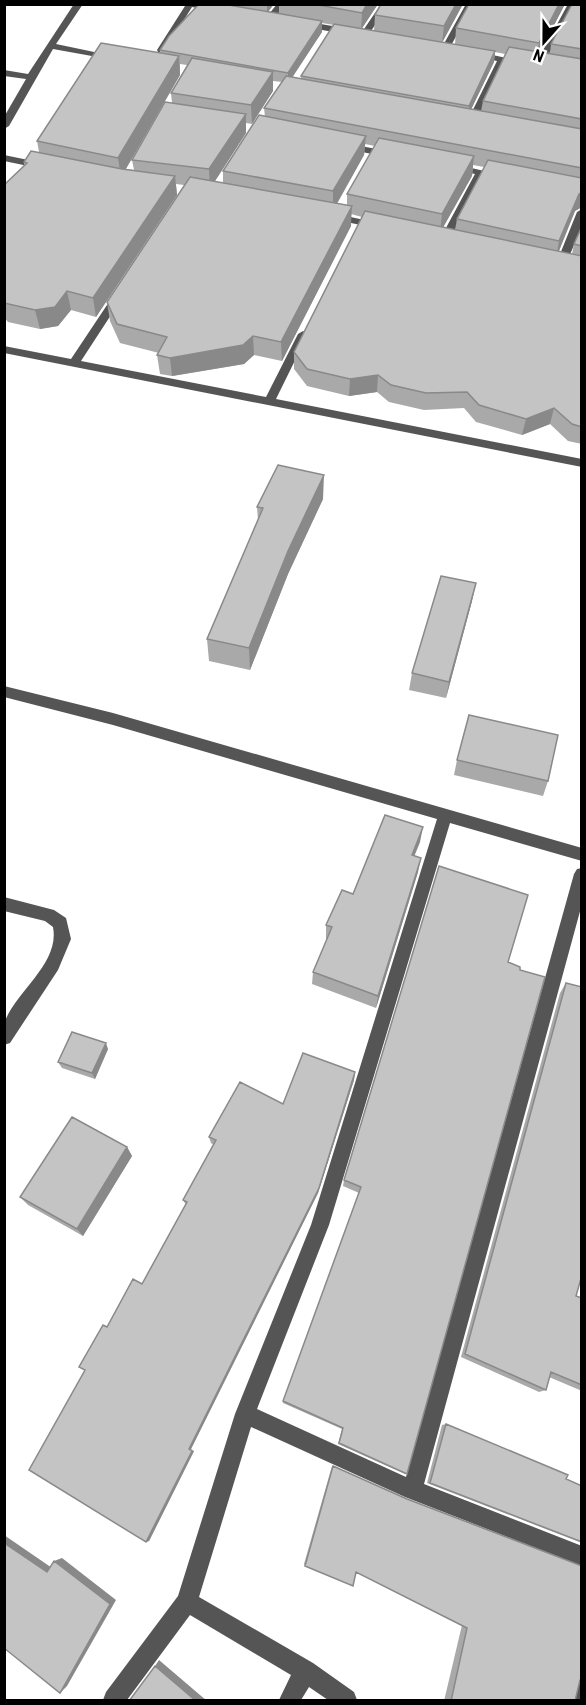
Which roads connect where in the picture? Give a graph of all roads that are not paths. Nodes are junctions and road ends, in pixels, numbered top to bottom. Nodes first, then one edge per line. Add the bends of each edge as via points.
1 (79, 4) edge
2 (282, 4) edge
3 (385, 4) edge
4 (470, 4) edge
5 (572, 4) edge
6 (189, 5) edge
7 (224, 11) edge
8 (258, 17) edge
9 (269, 19) junction
10 (280, 20) edge
11 (290, 22) edge
12 (331, 29) junction
13 (364, 35) junction
14 (375, 37) edge
15 (325, 39) edge
16 (52, 46) junction
17 (433, 47) edge
18 (445, 49) junction
19 (456, 51) edge
20 (468, 53) edge
21 (158, 54) edge
22 (119, 58) edge
23 (502, 59) junction
24 (539, 65) junction
25 (550, 67) edge
26 (4, 72) edge
27 (31, 77) junction
28 (460, 120) edge
29 (472, 122) junction
30 (483, 124) edge
31 (4, 126) edge
32 (330, 143) edge
33 (4, 158) edge
34 (406, 158) edge
35 (438, 164) edge
36 (59, 170) edge
37 (481, 172) junction
38 (514, 178) edge
39 (582, 212) edge
40 (326, 215) edge
41 (392, 228) edge
42 (457, 241) edge
43 (550, 261) edge
44 (124, 286) edge
45 (306, 328) edge
46 (4, 349) edge
47 (74, 363) junction
48 (268, 402) junction
49 (582, 463) edge
50 (4, 691) edge
51 (445, 816) junction
52 (582, 855) edge
53 (582, 874) edge
54 (4, 904) edge
55 (4, 1037) edge
56 (245, 1414) junction
57 (412, 1490) junction
58 (582, 1556) edge
59 (187, 1602) junction
60 (305, 1671) junction
61 (582, 1683) edge
62 (114, 1701) edge
63 (290, 1701) edge
64 (346, 1701) edge
65 (578, 1701) edge

1 - 16 street
2 - 9 street
3 - 13 street
4 - 18 street
5 - 24 street
6 - 7 street
6 - 21 street
8 - 9 street
9 - 10 street
11 - 12 street
12 - 13 street
12 - 15 street
13 - 14 street
16 - 22 street
16 - 27 street
17 - 18 street
18 - 19 street
20 - 23 street
23 - 24 street
23 - 29 street
24 - 25 street
26 - 27 street
27 - 31 street
28 - 29 street
29 - 30 street
32 - 34 street via 371,156
33 - 36 street
35 - 37 street
37 - 38 street
37 - 42 street via 440,238
39 - 43 street via 566,265
40 - 41 street via 340,212 357,227
44 - 47 street
45 - 48 street
46 - 47 street
47 - 48 street
48 - 49 street
50 - 51 street via 113,718
51 - 52 street
51 - 56 street via 320,1225
53 - 57 street
54 - 55 street via 48,915 60,923 63,939 52,965
56 - 57 street
56 - 59 street
57 - 58 street
59 - 60 street
59 - 62 street
60 - 63 street
60 - 64 street
61 - 65 street

